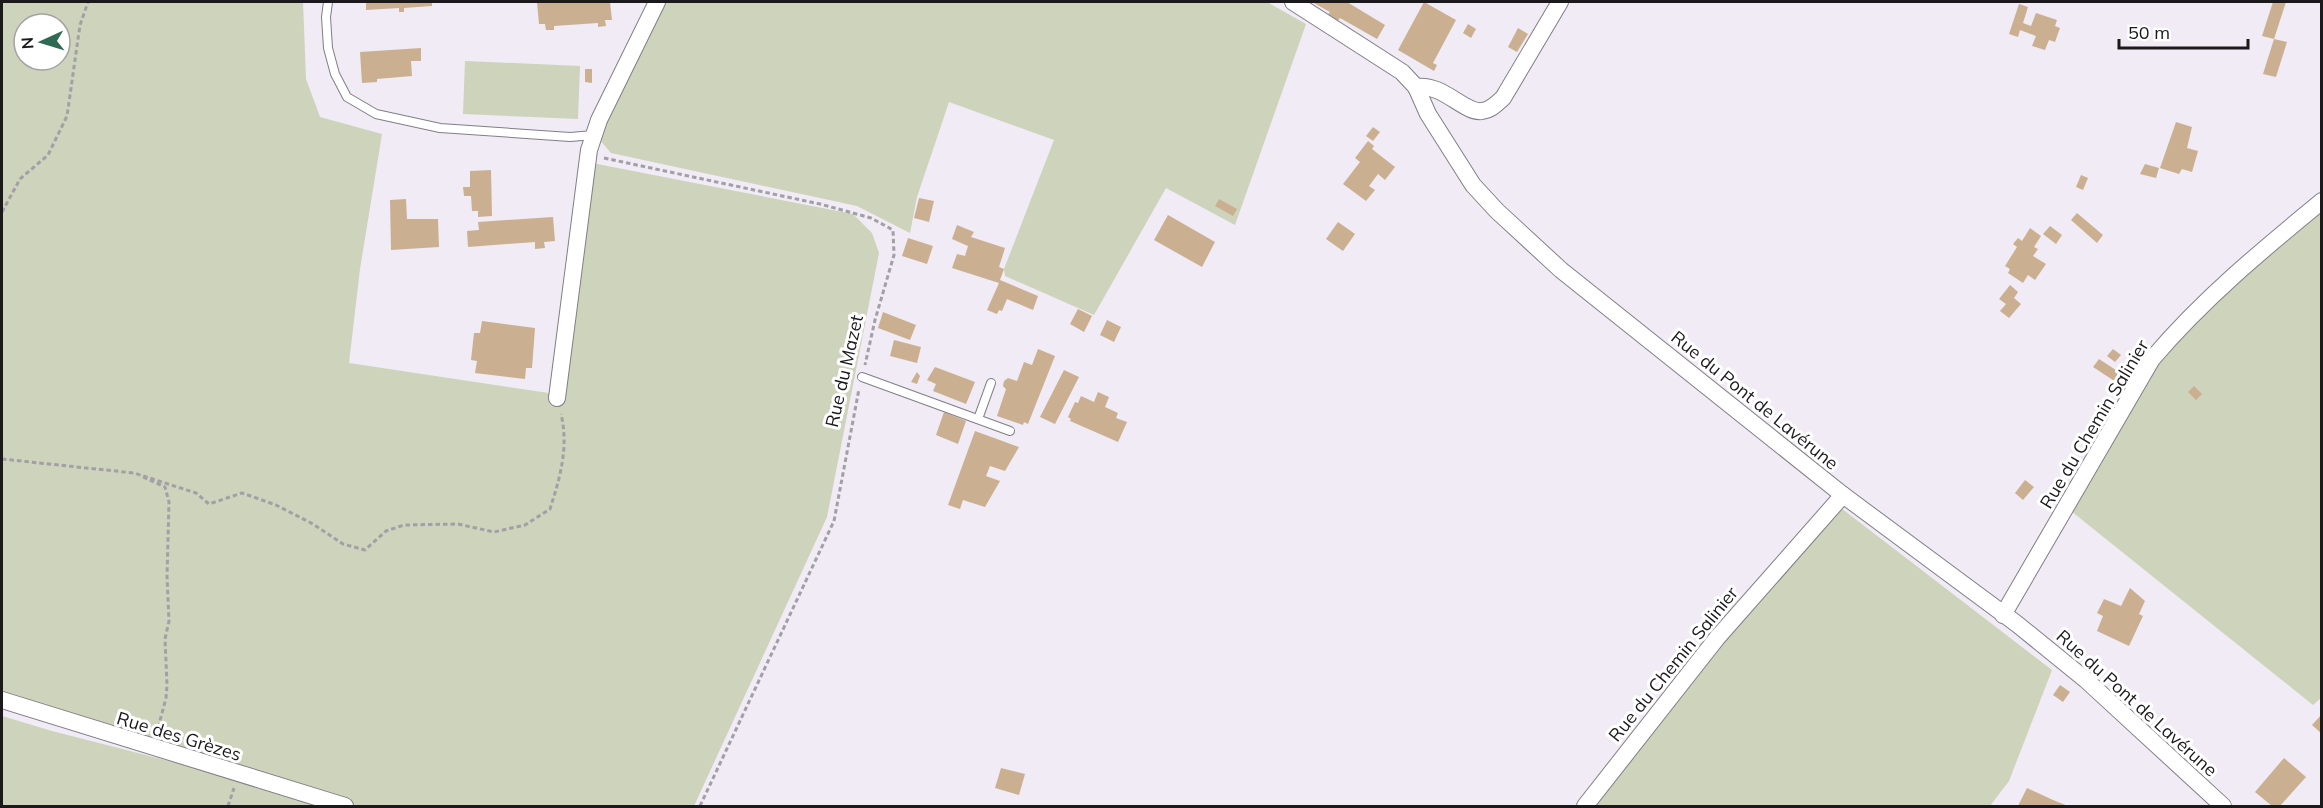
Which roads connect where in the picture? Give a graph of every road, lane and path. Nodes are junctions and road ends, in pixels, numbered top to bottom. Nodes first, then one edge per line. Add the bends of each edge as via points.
1 (88, 2) edge
2 (328, 2) edge
3 (657, 2) edge
4 (1293, 2) edge
5 (1560, 2) edge
6 (1416, 87) junction
7 (591, 142) junction
8 (2322, 201) edge
9 (2, 212) edge
10 (862, 377) junction
11 (991, 383) dead end
12 (557, 398) joint
13 (978, 419) junction
14 (1010, 431) dead end
15 (2, 459) edge
16 (136, 473) junction
17 (1843, 495) junction
18 (2003, 615) junction
19 (2, 700) edge
20 (153, 749) junction
21 (345, 807) edge
22 (700, 807) edge
23 (1585, 807) edge
24 (2223, 807) edge

1 - 9 path via 80,25 67,116 48,155 20,179
2 - 7 lane via 328,48 335,74 347,97 376,114 440,128 570,137
3 - 7 street
4 - 6 street, Rue du Pont de Lavérune via 1402,72
5 - 6 street via 1503,99 1491,108 1477,111 1434,88
6 - 17 street, Rue du Pont de Lavérune via 1428,114 1473,185 1497,211 1561,270
7 - 10 path, Rue du Mazet via 604,158 820,204 871,218 892,230 894,255
7 - 12 street
8 - 18 street, Rue du Chemin Salinier via 2244,265 2184,321 2152,359
10 - 13 lane
10 - 22 path, Rue du Mazet via 834,521
11 - 13 lane
12 - 16 path via 564,427 563,469 550,509 525,525 494,532 458,524 404,525 386,531 365,550 344,544 276,505 242,493 209,504 196,493
13 - 14 lane
15 - 16 path
16 - 20 path via 165,487 169,502 166,698
17 - 18 street, Rue du Pont de Lavérune
17 - 23 street, Rue du Chemin Salinier via 1717,638
18 - 24 street, Rue du Pont de Lavérune via 2086,680
19 - 20 street, Rue des Grèzes
20 - 21 street, Rue des Grèzes

